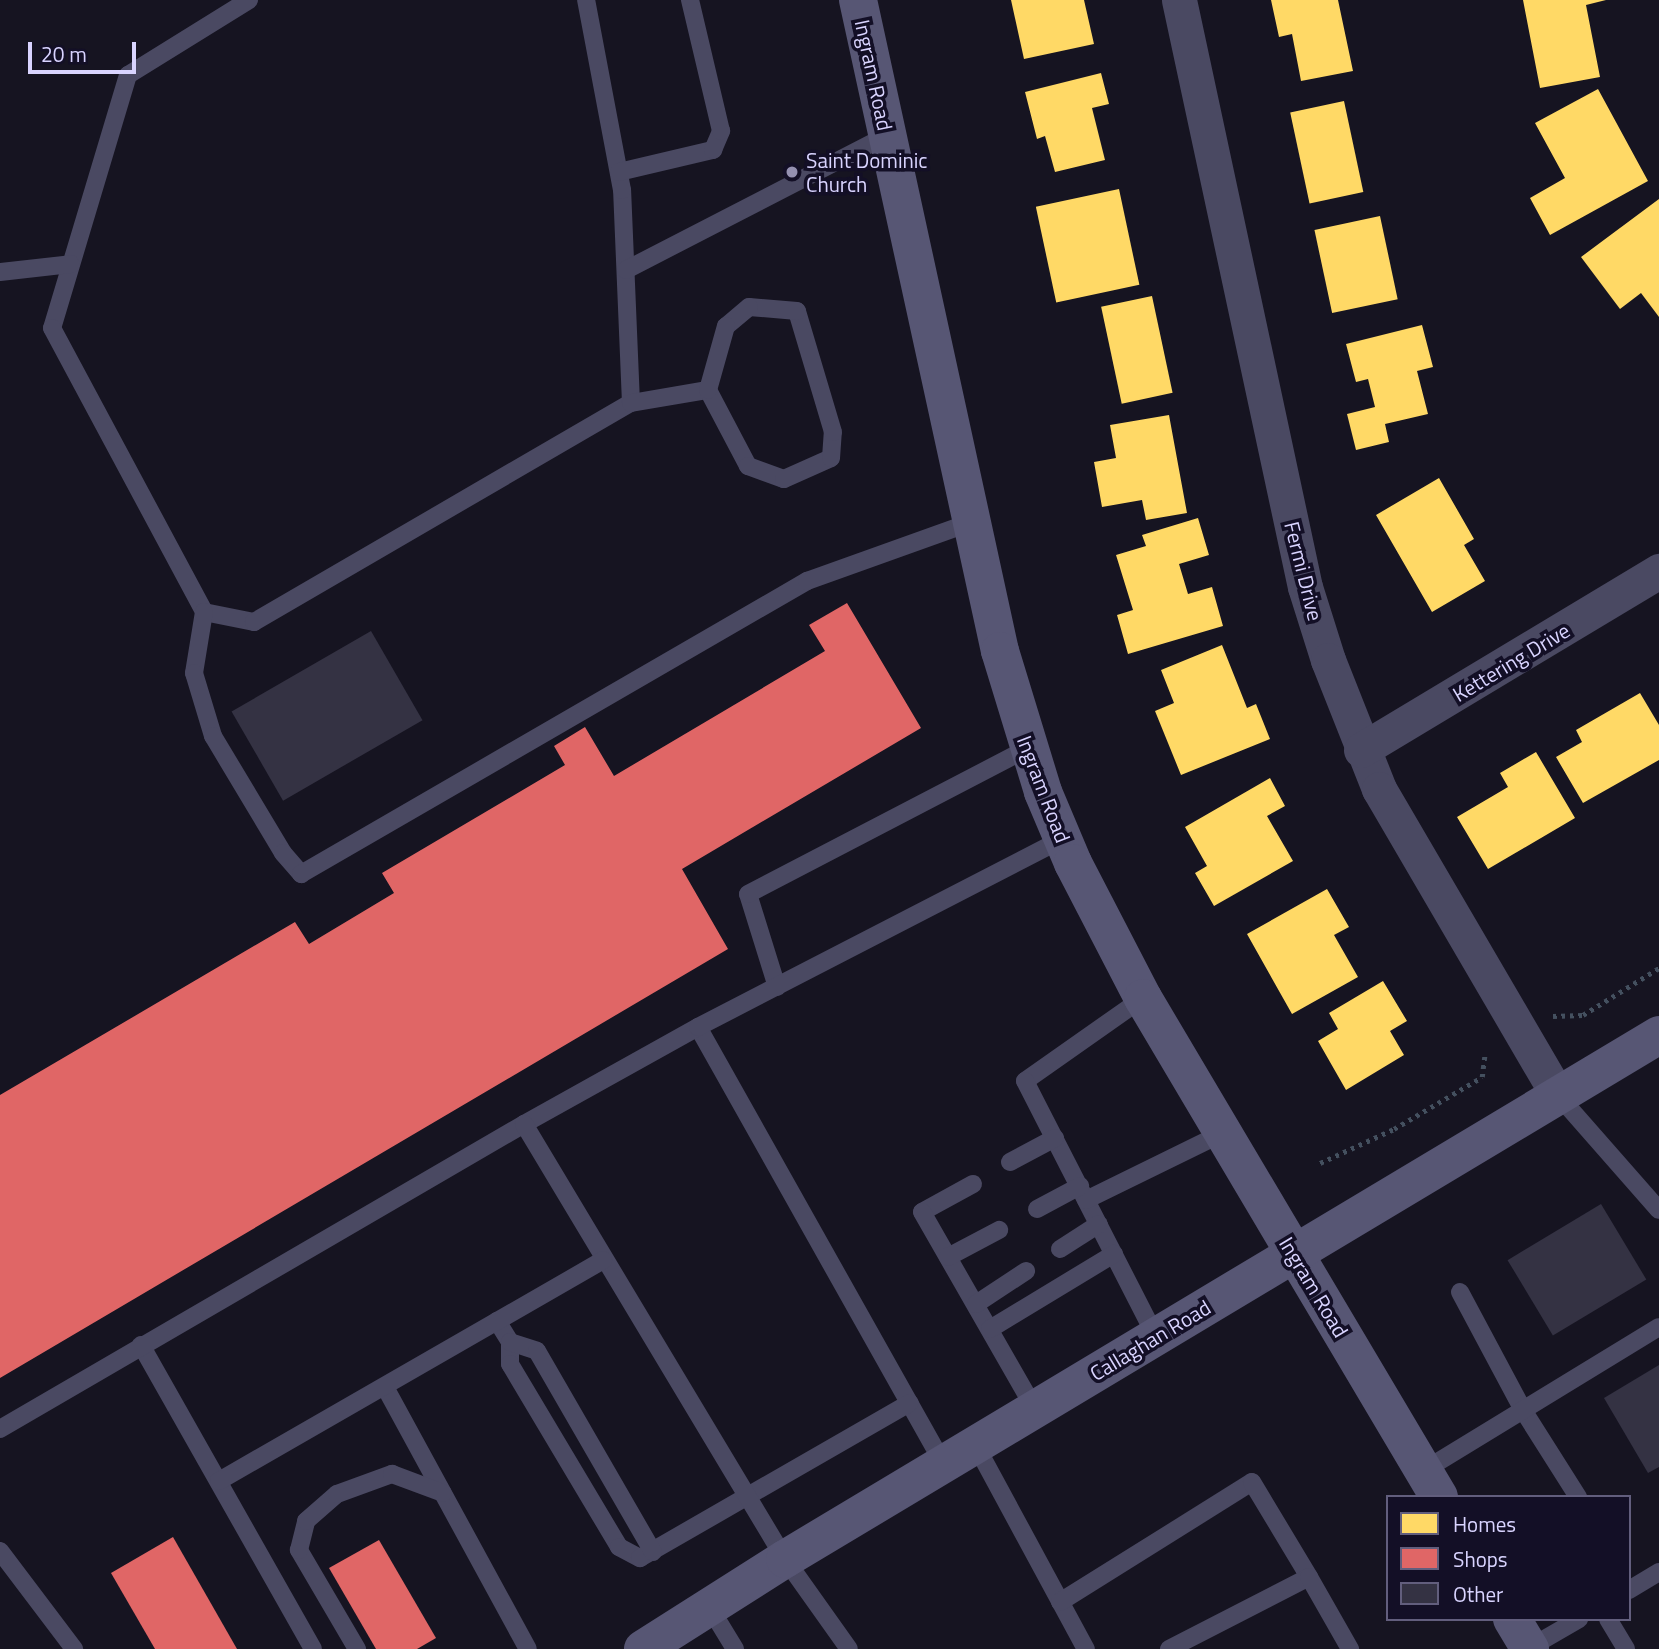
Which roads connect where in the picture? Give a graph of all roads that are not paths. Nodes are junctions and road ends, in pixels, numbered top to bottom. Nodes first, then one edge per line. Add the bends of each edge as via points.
1 (249, 0) edge
2 (586, 0) edge
3 (690, 0) edge
4 (858, 0) edge
5 (1179, 0) edge
6 (887, 135) junction
7 (618, 172) junction
8 (71, 264) junction
9 (626, 270) junction
10 (0, 272) edge
11 (708, 390) junction
12 (631, 403) junction
13 (972, 522) junction
14 (1659, 572) edge
15 (204, 612) junction
16 (1028, 748) junction
17 (1362, 750) junction
18 (1063, 839) junction
19 (777, 987) junction
20 (1143, 998) junction
21 (698, 1027) junction
22 (1659, 1035) edge
23 (1557, 1094) junction
24 (524, 1124) junction
25 (1223, 1133) junction
26 (1055, 1138) junction
27 (1010, 1162) dead end
28 (973, 1184) dead end
29 (1083, 1193) junction
30 (1037, 1209) dead end
31 (1659, 1210) edge
32 (1099, 1224) junction
33 (999, 1230) dead end
34 (1060, 1249) dead end
35 (1114, 1254) junction
36 (1295, 1255) junction
37 (948, 1257) junction
38 (603, 1260) junction
39 (1026, 1271) dead end
40 (1460, 1292) dead end
41 (975, 1304) junction
42 (497, 1321) junction
43 (1659, 1327) edge
44 (990, 1329) junction
45 (1156, 1336) junction
46 (510, 1342) junction
47 (141, 1345) junction
48 (385, 1387) junction
49 (910, 1403) junction
50 (1035, 1409) junction
51 (1523, 1410) junction
52 (0, 1429) edge
53 (975, 1444) junction
54 (943, 1464) junction
55 (219, 1481) junction
56 (1431, 1484) edge
57 (443, 1493) junction
58 (1577, 1495) edge
59 (749, 1499) junction
60 (0, 1551) edge
61 (653, 1552) junction
62 (785, 1559) junction
63 (1659, 1572) edge
64 (1309, 1577) junction
65 (1631, 1585) edge
66 (1060, 1602) junction
67 (710, 1608) junction
68 (1513, 1621) edge
69 (1576, 1621) edge
70 (1609, 1621) edge
71 (74, 1649) edge
72 (313, 1649) edge
73 (357, 1649) edge
74 (528, 1649) edge
75 (643, 1649) edge
76 (736, 1649) edge
77 (849, 1649) edge
78 (1086, 1649) edge
79 (1169, 1649) edge
80 (1350, 1649) edge
81 (1529, 1649) edge
82 (1626, 1649) edge

1 - 8 lane via 128,75
2 - 7 lane
3 - 7 lane via 721,131 713,150
4 - 6 main road, Ingram Road
5 - 17 street, Fermi Drive via 1306,587
6 - 9 lane
6 - 13 main road, Ingram Road
7 - 9 lane
8 - 10 lane
8 - 15 lane via 52,328
9 - 12 lane
11 - 11 lane via 748,466 784,479 831,458 833,432 797,311 749,307 726,326
11 - 12 lane
12 - 15 lane via 254,622
13 - 15 lane via 807,581 301,874 283,853 213,736 194,673
13 - 16 main road, Ingram Road via 1000,651
14 - 17 street, Kettering Drive
16 - 18 main road, Ingram Road
16 - 19 lane via 748,894
17 - 23 street, Fermi Drive via 1379,789
18 - 19 lane
18 - 20 main road, Ingram Road
19 - 21 lane
20 - 25 main road, Ingram Road
20 - 26 lane via 1025,1080
21 - 24 lane
21 - 49 lane
22 - 23 main road, Callaghan Road
23 - 31 lane
23 - 36 main road, Callaghan Road
24 - 38 lane
24 - 47 lane
25 - 29 lane
25 - 36 main road, Ingram Road
26 - 27 lane
26 - 29 lane
28 - 37 lane via 922,1212
29 - 30 lane
29 - 32 lane
32 - 34 lane
32 - 35 lane
33 - 37 lane
35 - 44 lane
35 - 45 lane
36 - 45 main road, Callaghan Road
36 - 56 main road, Ingram Road
37 - 41 lane
38 - 42 lane
38 - 59 lane
39 - 41 lane
40 - 51 lane
41 - 44 lane
42 - 46 lane
42 - 48 lane
43 - 51 lane
44 - 50 lane
45 - 50 main road, Callaghan Road
46 - 61 lane via 537,1350
46 - 61 lane via 510,1364 619,1547 640,1558
47 - 52 lane
47 - 55 lane
48 - 55 lane
48 - 57 lane
49 - 54 lane
49 - 59 lane
50 - 53 main road, Callaghan Road
51 - 56 lane
51 - 58 lane
53 - 54 main road, Callaghan Road
53 - 66 lane
54 - 62 main road, Callaghan Road
55 - 72 lane
57 - 73 lane via 392,1475 337,1494 306,1521 299,1550
57 - 74 lane
59 - 61 lane
59 - 62 lane
60 - 71 lane
62 - 67 main road, Callaghan Road
62 - 77 lane
63 - 65 lane
64 - 66 lane via 1252,1482
64 - 79 lane
64 - 80 lane
66 - 78 lane
67 - 75 main road, Callaghan Road
67 - 76 lane
68 - 81 main road
69 - 81 lane
70 - 82 lane

